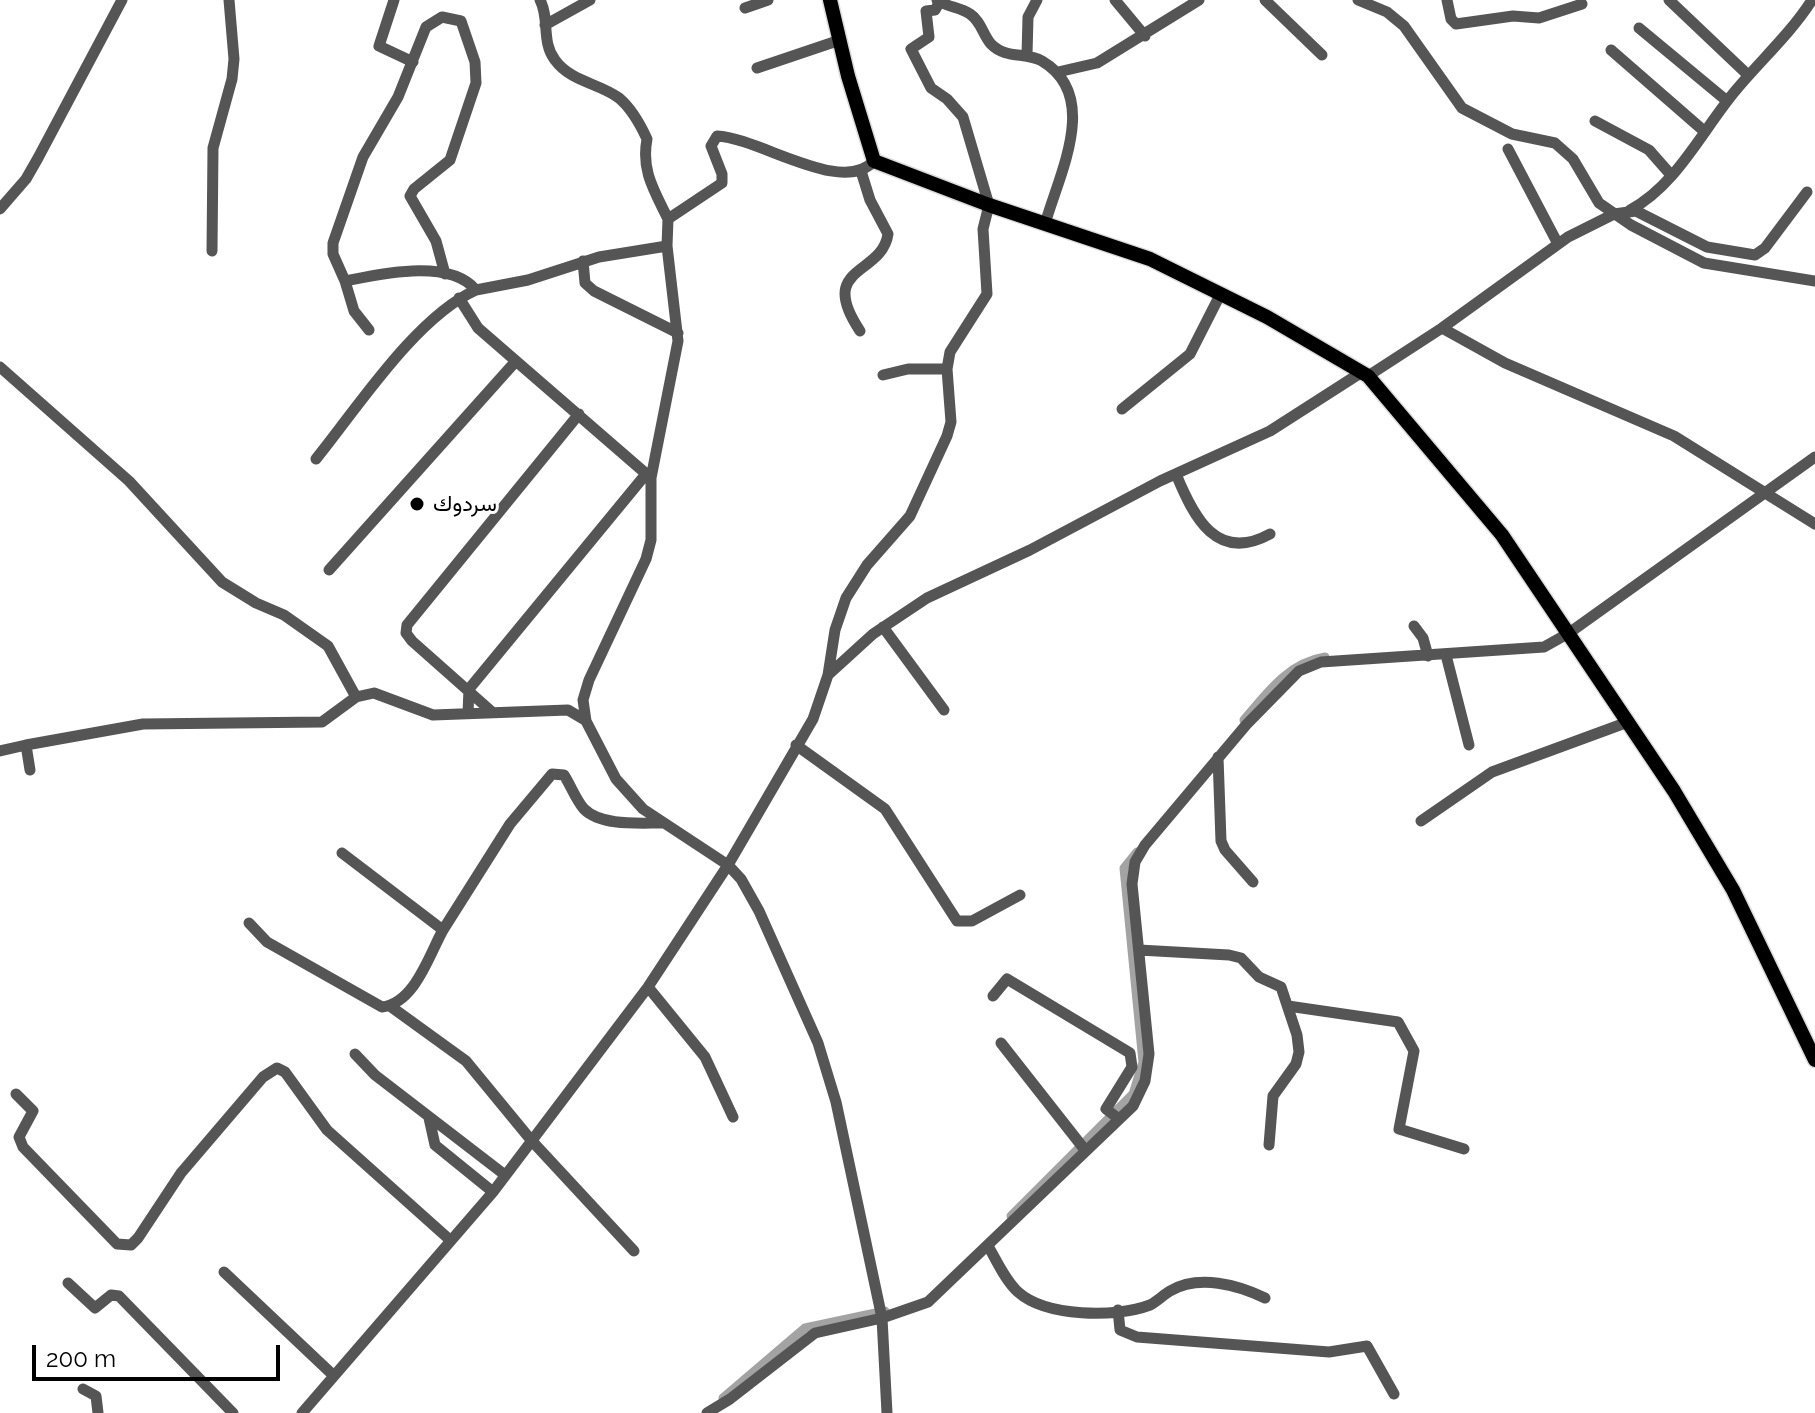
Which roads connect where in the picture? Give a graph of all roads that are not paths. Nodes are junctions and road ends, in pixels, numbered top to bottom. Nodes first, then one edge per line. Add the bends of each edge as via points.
1 (122, 0) edge
2 (229, 0) edge
3 (394, 0) edge
4 (540, 0) edge
5 (590, 0) edge
6 (768, 0) edge
7 (830, 0) edge
8 (1037, 0) edge
9 (1115, 0) edge
10 (1199, 0) edge
11 (1265, 0) edge
12 (1358, 0) edge
13 (1447, 0) edge
14 (1669, 0) edge
15 (1812, 0) edge
16 (938, 1) edge
17 (1582, 4) dead end
18 (964, 5) edge
19 (745, 8) dead end
20 (545, 25) junction
21 (1639, 28) dead end
22 (1145, 36) junction
23 (840, 40) junction
24 (1611, 50) dead end
25 (1027, 55) junction
26 (1322, 55) dead end
27 (413, 62) junction
28 (757, 68) dead end
29 (1058, 72) junction
30 (1748, 75) junction
31 (1727, 101) junction
32 (1595, 121) dead end
33 (1704, 131) junction
34 (1508, 149) dead end
35 (874, 161) junction
36 (861, 171) junction
37 (1671, 175) junction
38 (1807, 192) dead end
39 (989, 205) junction
40 (0, 209) edge
41 (1629, 210) junction
42 (1614, 214) junction
43 (668, 219) junction
44 (1045, 224) junction
45 (1558, 244) junction
46 (667, 246) junction
47 (212, 251) dead end
48 (583, 261) junction
49 (445, 274) junction
50 (345, 281) junction
51 (1815, 281) edge
52 (476, 290) junction
53 (1221, 293) junction
54 (459, 298) junction
55 (1442, 328) junction
56 (369, 330) dead end
57 (860, 331) dead end
58 (678, 333) junction
59 (516, 361) junction
60 (0, 367) edge
61 (947, 369) junction
62 (1365, 374) junction
63 (883, 375) dead end
64 (1122, 409) dead end
65 (579, 414) junction
66 (1815, 457) edge
67 (316, 459) dead end
68 (1176, 474) junction
69 (648, 476) junction
70 (1763, 493) junction
71 (1815, 524) edge
72 (1270, 534) dead end
73 (329, 570) dead end
74 (1414, 626) dead end
75 (883, 627) junction
76 (1569, 633) junction
77 (1446, 655) junction
78 (1428, 656) junction
79 (828, 675) junction
80 (469, 689) junction
81 (356, 697) junction
82 (944, 710) dead end
83 (491, 711) junction
84 (468, 713) junction
85 (586, 721) junction
86 (1628, 722) junction
87 (26, 745) junction
88 (796, 745) junction
89 (1469, 745) dead end
90 (0, 751) edge
91 (1218, 757) junction
92 (30, 770) dead end
93 (1421, 821) dead end
94 (661, 823) junction
95 (342, 853) dead end
96 (728, 865) junction
97 (1253, 882) dead end
98 (1020, 895) dead end
99 (249, 923) dead end
100 (443, 930) junction
101 (1139, 950) junction
102 (648, 987) junction
103 (993, 996) dead end
104 (390, 1006) junction
105 (1288, 1006) junction
106 (1001, 1043) dead end
107 (355, 1054) dead end
108 (1815, 1060) edge
109 (16, 1094) dead end
110 (733, 1117) dead end
111 (429, 1118) junction
112 (1119, 1119) junction
113 (531, 1140) junction
114 (1269, 1145) dead end
115 (1464, 1149) dead end
116 (1085, 1150) junction
117 (505, 1175) junction
118 (493, 1192) junction
119 (450, 1240) junction
120 (988, 1246) junction
121 (634, 1251) dead end
122 (224, 1272) dead end
123 (68, 1283) dead end
124 (1265, 1298) dead end
125 (1118, 1310) junction
126 (882, 1318) junction
127 (333, 1375) junction
128 (83, 1389) dead end
129 (1394, 1394) dead end
130 (98, 1413) edge
131 (233, 1413) edge
132 (302, 1413) edge
133 (707, 1413) edge
134 (887, 1413) edge

1 - 40 street via 26,179
2 - 47 street via 234,59 213,148
3 - 27 street via 379,46
4 - 20 street
5 - 20 street
6 - 19 street
7 - 23 main road
8 - 25 street via 1028,17
9 - 22 street
10 - 22 street
11 - 26 street
12 - 42 street via 1404,26 1462,108 1512,134 1555,143 1573,159 1599,203
13 - 17 street via 1456,24 1539,18
14 - 30 street
15 - 30 street
16 - 18 street
16 - 39 street via 935,10 926,11 929,37 911,49 935,94 963,117
18 - 25 street via 991,44 1005,53
20 - 43 street via 556,63 619,98 641,126 647,139 647,171
21 - 31 street
22 - 29 street via 1097,63
23 - 28 street
23 - 35 main road
24 - 33 street
25 - 29 street
27 - 49 street via 429,23 448,16 461,21 476,83 450,160 410,196 436,241
27 - 50 street via 363,157 339,221 333,254
29 - 44 street via 1070,92 1072,123
30 - 31 street
31 - 33 street
32 - 37 street via 1649,150
33 - 37 street
34 - 45 street
35 - 36 street
35 - 39 main road
36 - 43 street via 826,170 746,139 717,136 711,146 721,185
36 - 57 street via 888,234 846,289 847,310
37 - 41 street
38 - 41 street via 1755,255 1707,247
39 - 44 main road
39 - 61 street via 983,229 987,294 953,345
41 - 42 street
42 - 45 street
42 - 51 street via 1704,263
43 - 46 street
44 - 53 main road via 1150,259
45 - 55 street
46 - 48 street
46 - 58 street
48 - 52 street
48 - 58 street via 585,283 594,291
49 - 50 street via 399,271
49 - 52 street
50 - 56 street via 354,311
52 - 54 street
53 - 62 main road
53 - 64 street via 1190,354
54 - 59 street via 478,328
54 - 67 street via 419,332
55 - 62 street
55 - 70 street via 1505,363 1674,436
58 - 69 street via 672,382
59 - 65 street
59 - 73 street
60 - 81 street via 129,481 209,572 328,646
61 - 63 street
61 - 79 street via 947,436 910,516 846,598
62 - 68 street via 1292,420
62 - 76 main road via 1481,506
65 - 69 street
65 - 80 street via 410,617 406,633 412,641
66 - 70 street
68 - 72 street via 1214,537 1242,545
68 - 75 street via 953,584
69 - 80 street
69 - 85 street via 651,540 589,680 583,700
70 - 71 street
70 - 76 street
74 - 78 street
75 - 79 street
75 - 82 street
76 - 77 street via 1529,650
76 - 86 main road
77 - 78 street
77 - 89 street
78 - 91 street via 1308,665
79 - 88 street via 813,719
80 - 83 street
80 - 84 street
81 - 84 street via 374,693 433,715
81 - 87 street via 327,720 313,723 135,725
83 - 84 street
83 - 85 street via 568,710
85 - 94 street via 616,779
86 - 93 street via 1492,772
86 - 108 main road via 1711,848
87 - 90 street
87 - 92 street
88 - 96 street
88 - 98 street via 885,809 957,921 972,921
91 - 97 street via 1221,841
91 - 101 street via 1135,862
94 - 96 street
94 - 100 street via 592,815 564,775 552,774 510,824
95 - 100 street
96 - 102 street
96 - 126 street via 759,911 818,1043 836,1102
99 - 104 street via 267,942 372,1003
100 - 104 street via 417,980
101 - 105 street via 1241,958 1259,977 1277,983
101 - 112 street via 1149,1068 1140,1096
102 - 110 street via 705,1057
102 - 113 street
103 - 112 street via 1007,979 1130,1053 1132,1067 1106,1109
104 - 113 street via 466,1061
105 - 114 street via 1299,1052 1273,1096
105 - 115 street via 1398,1022 1414,1051 1399,1129
106 - 116 street
107 - 111 street
109 - 119 street via 33,1111 19,1137 23,1147 117,1244 131,1245 138,1238 181,1173 263,1077 277,1068 327,1130
111 - 117 street
111 - 118 street via 435,1145
112 - 116 street
113 - 117 street
113 - 121 street
116 - 120 street
117 - 118 street
118 - 119 street
119 - 127 street
120 - 125 street via 1018,1292 1032,1301 1071,1312
120 - 126 street via 928,1302
122 - 127 street
123 - 131 street via 95,1308 111,1295 119,1296
124 - 125 street via 1237,1285 1195,1284 1171,1290 1149,1305
125 - 129 street via 1120,1330 1137,1337 1329,1352 1367,1346
126 - 133 street via 802,1340
126 - 134 street
127 - 132 street
128 - 130 street via 96,1396

